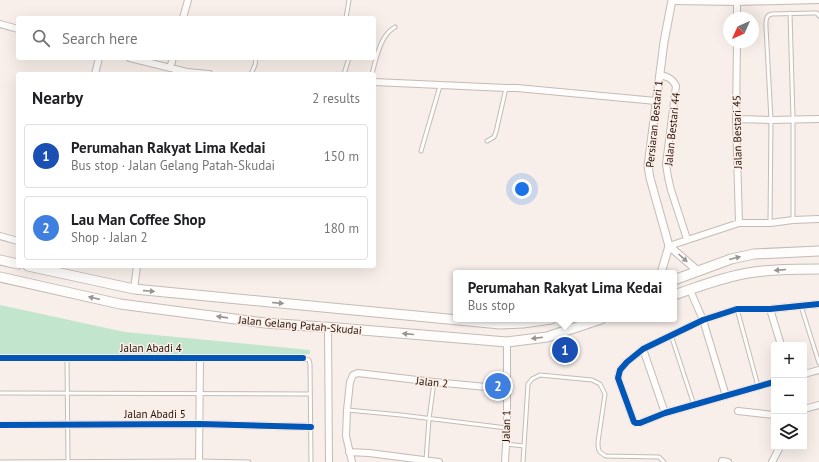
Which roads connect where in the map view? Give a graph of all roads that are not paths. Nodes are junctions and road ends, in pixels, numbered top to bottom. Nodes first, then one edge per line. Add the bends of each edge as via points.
1 (188, 0) edge
2 (349, 0) edge
3 (672, 0) edge
4 (818, 0) edge
5 (737, 2) junction
6 (737, 12) edge
7 (790, 12) junction
8 (184, 16) edge
9 (346, 16) edge
10 (819, 16) edge
11 (0, 24) edge
12 (395, 27) dead end
13 (16, 28) edge
14 (737, 48) edge
15 (98, 60) edge
16 (138, 60) edge
17 (172, 60) edge
18 (256, 60) edge
19 (348, 60) edge
20 (376, 60) edge
21 (376, 60) edge
22 (170, 68) junction
23 (95, 72) edge
24 (184, 72) edge
25 (252, 72) edge
26 (345, 72) edge
27 (373, 72) edge
28 (660, 75) junction
29 (376, 82) edge
30 (440, 86) junction
31 (506, 88) junction
32 (656, 101) junction
33 (736, 119) junction
34 (793, 119) junction
35 (819, 119) edge
36 (771, 120) junction
37 (487, 141) dead end
38 (421, 151) dead end
39 (819, 219) edge
40 (792, 220) junction
41 (739, 223) junction
42 (770, 223) junction
43 (0, 236) edge
44 (687, 239) junction
45 (16, 240) edge
46 (669, 246) junction
47 (819, 251) edge
48 (0, 260) edge
49 (16, 264) edge
50 (37, 268) edge
51 (137, 268) edge
52 (819, 269) edge
53 (662, 270) edge
54 (698, 271) junction
55 (0, 277) edge
56 (677, 279) edge
57 (134, 290) junction
58 (690, 290) junction
59 (677, 294) edge
60 (819, 304) edge
61 (801, 306) junction
62 (737, 308) junction
63 (770, 309) junction
64 (453, 320) edge
65 (703, 320) junction
66 (478, 322) edge
67 (530, 322) edge
68 (592, 322) edge
69 (328, 328) junction
70 (671, 335) junction
71 (507, 342) junction
72 (780, 342) edge
73 (644, 349) junction
74 (0, 358) edge
75 (67, 358) junction
76 (200, 358) junction
77 (302, 358) joint
78 (819, 363) edge
79 (819, 370) edge
80 (807, 373) edge
81 (434, 382) junction
82 (771, 383) edge
83 (758, 387) junction
84 (507, 389) junction
85 (0, 393) edge
86 (68, 393) junction
87 (200, 394) junction
88 (310, 394) junction
89 (726, 396) junction
90 (694, 405) junction
91 (819, 405) edge
92 (807, 408) edge
93 (347, 410) junction
94 (738, 411) dead end
95 (666, 413) junction
96 (771, 415) edge
97 (429, 418) junction
98 (200, 424) junction
99 (0, 425) edge
100 (68, 425) junction
101 (311, 427) junction
102 (507, 428) junction
103 (506, 444) junction
104 (524, 446) junction
105 (778, 450) edge
106 (349, 452) junction
107 (396, 459) edge
108 (426, 460) junction
109 (0, 462) edge
110 (68, 462) edge
111 (199, 462) edge
112 (249, 462) edge
113 (311, 462) edge
114 (328, 462) edge
115 (352, 462) edge
116 (435, 462) edge
117 (505, 462) edge
118 (523, 462) edge
119 (664, 462) edge
120 (772, 462) edge

1 - 8 street
2 - 9 lane
3 - 5 street
3 - 28 street, Persiaran Bestari 1
4 - 5 street
5 - 6 street
7 - 10 lane via 817,13
7 - 34 lane
7 - 36 lane via 769,14 766,19
11 - 13 street
12 - 21 lane via 387,34
14 - 33 street, Jalan Bestari 45
15 - 23 street
16 - 22 street
17 - 22 street
18 - 25 lane
19 - 26 lane
20 - 27 lane
22 - 24 street
28 - 32 street, Persiaran Bestari 1
28 - 44 street, Jalan Bestari 44 via 670,78 676,86 666,164 671,190
29 - 30 street
30 - 31 street
30 - 38 lane
31 - 32 street
31 - 37 lane via 496,132 494,137
32 - 46 street, Persiaran Bestari 1 via 648,166
33 - 36 street
33 - 41 street, Jalan Bestari 45
34 - 35 street
34 - 36 street
34 - 40 lane
36 - 42 lane
39 - 40 street
40 - 42 street
41 - 42 street
41 - 44 street
43 - 45 street
44 - 46 street
46 - 53 street
46 -> 54 street
54 -> 47 main road via 754,254
48 - 49 main road
50 - 57 main road, Jalan Gelang Patah-Skudai
51 - 57 street
52 -> 58 main road via 748,273
54 - 56 main road
69 -> 55 main road, Jalan Gelang Patah-Skudai via 265,323 120,304
57 -> 64 main road, Jalan Gelang Patah-Skudai
58 - 59 main road
58 - 65 street
60 - 61 street
61 - 63 street
61 - 78 lane
62 - 63 street
62 - 65 street
62 - 83 lane
63 - 72 street
65 - 70 street
65 - 89 street
66 -> 67 main road, Jalan Gelang Patah-Skudai
68 -> 71 main road, Jalan Gelang Patah-Skudai via 547,337
71 -> 69 main road, Jalan Gelang Patah-Skudai
69 - 114 street
70 - 73 street
70 - 90 lane
71 - 84 street, Jalan 1
73 - 95 street
73 - 95 street via 627,362 620,370 618,378 634,422 640,423
74 - 75 street, Jalan Abadi 4
75 - 76 street, Jalan Abadi 4
75 - 86 lane
76 - 77 street, Jalan Abadi 4
76 - 87 street
77 - 88 lane via 306,358 310,364
79 - 80 street
81 - 84 street, Jalan 2
81 - 93 street, Jalan 2 via 358,373 350,382
81 - 97 lane
82 - 83 street
83 - 89 street
84 - 102 street, Jalan 1
85 - 86 lane
86 - 87 lane
86 - 100 lane
87 - 88 lane
87 - 98 street
88 - 101 lane
89 - 90 street
90 - 95 street
91 - 92 street
93 - 97 lane
93 - 106 street via 346,436
94 - 96 street
97 - 102 lane
97 - 108 lane
98 - 100 street, Jalan Abadi 5
98 - 101 street, Jalan Abadi 5
98 - 111 street
99 - 100 street, Jalan Abadi 5
100 - 110 lane
101 - 113 lane
102 - 103 street, Jalan 1
103 - 104 lane
103 - 117 street, Jalan 1
104 - 118 lane
104 - 119 lane via 528,384 532,379 540,375 592,380 600,384 604,394 598,450 606,456 659,457
105 - 120 street
106 - 107 street
106 - 115 street
107 - 108 street
108 - 116 street
109 - 110 lane
110 - 111 lane
111 - 112 lane

